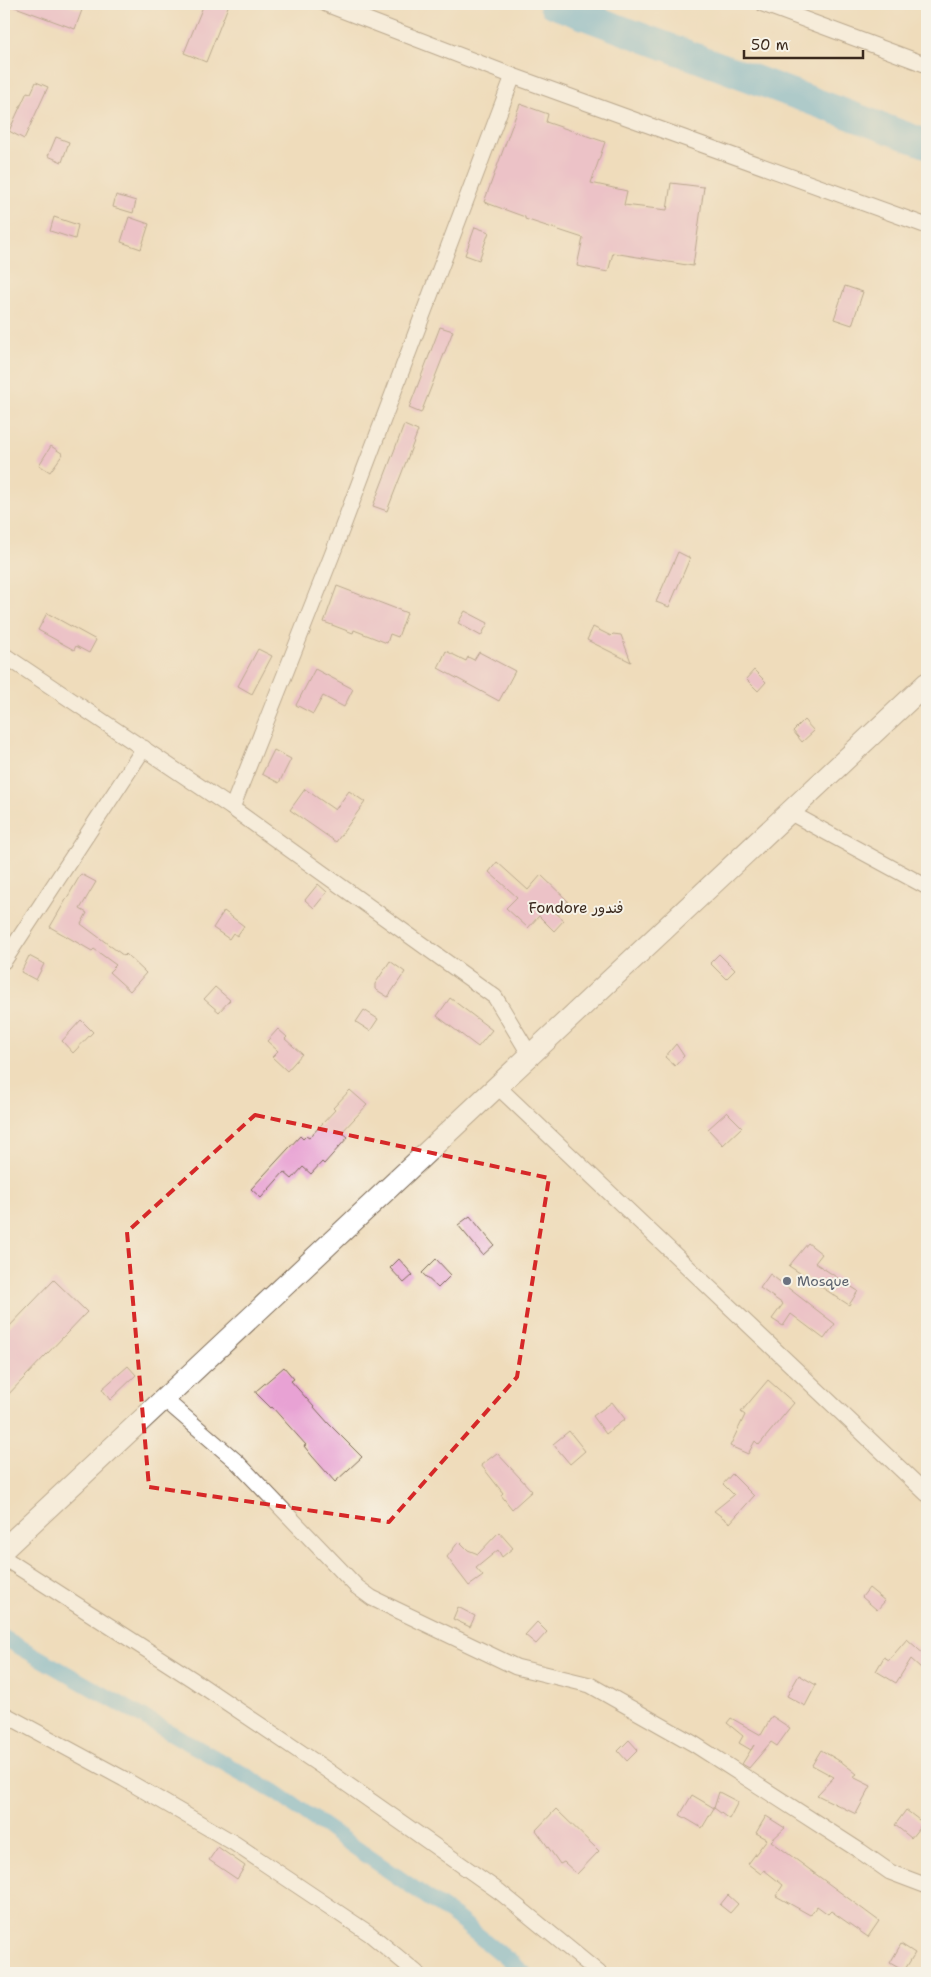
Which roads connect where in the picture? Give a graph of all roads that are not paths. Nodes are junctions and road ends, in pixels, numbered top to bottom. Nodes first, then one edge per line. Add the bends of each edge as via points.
1 (326, 4) edge
2 (763, 4) edge
3 (927, 66) edge
4 (513, 76) junction
5 (927, 226) edge
6 (4, 655) edge
7 (927, 683) edge
8 (144, 748) junction
9 (232, 808) junction
10 (789, 812) junction
11 (927, 887) edge
12 (4, 961) edge
13 (530, 1055) junction
14 (497, 1086) junction
15 (164, 1399) junction
16 (927, 1494) edge
17 (4, 1549) edge
18 (4, 1558) edge
19 (4, 1714) edge
20 (927, 1886) edge
21 (417, 1973) edge
22 (599, 1973) edge

1 - 4 street
2 - 3 street
4 - 5 street
4 - 9 street via 332,555
6 - 8 street
7 - 10 main road
8 - 9 street
8 - 12 street
9 - 13 street via 495,997
10 - 11 street
10 - 13 main road
13 - 14 main road
14 - 15 main road
14 - 16 street
15 - 17 main road
15 - 20 street via 237,1462 357,1587 372,1598 516,1667 590,1686 694,1744 890,1872
18 - 22 street via 324,1768 500,1892
19 - 21 street via 234,1844 370,1934

